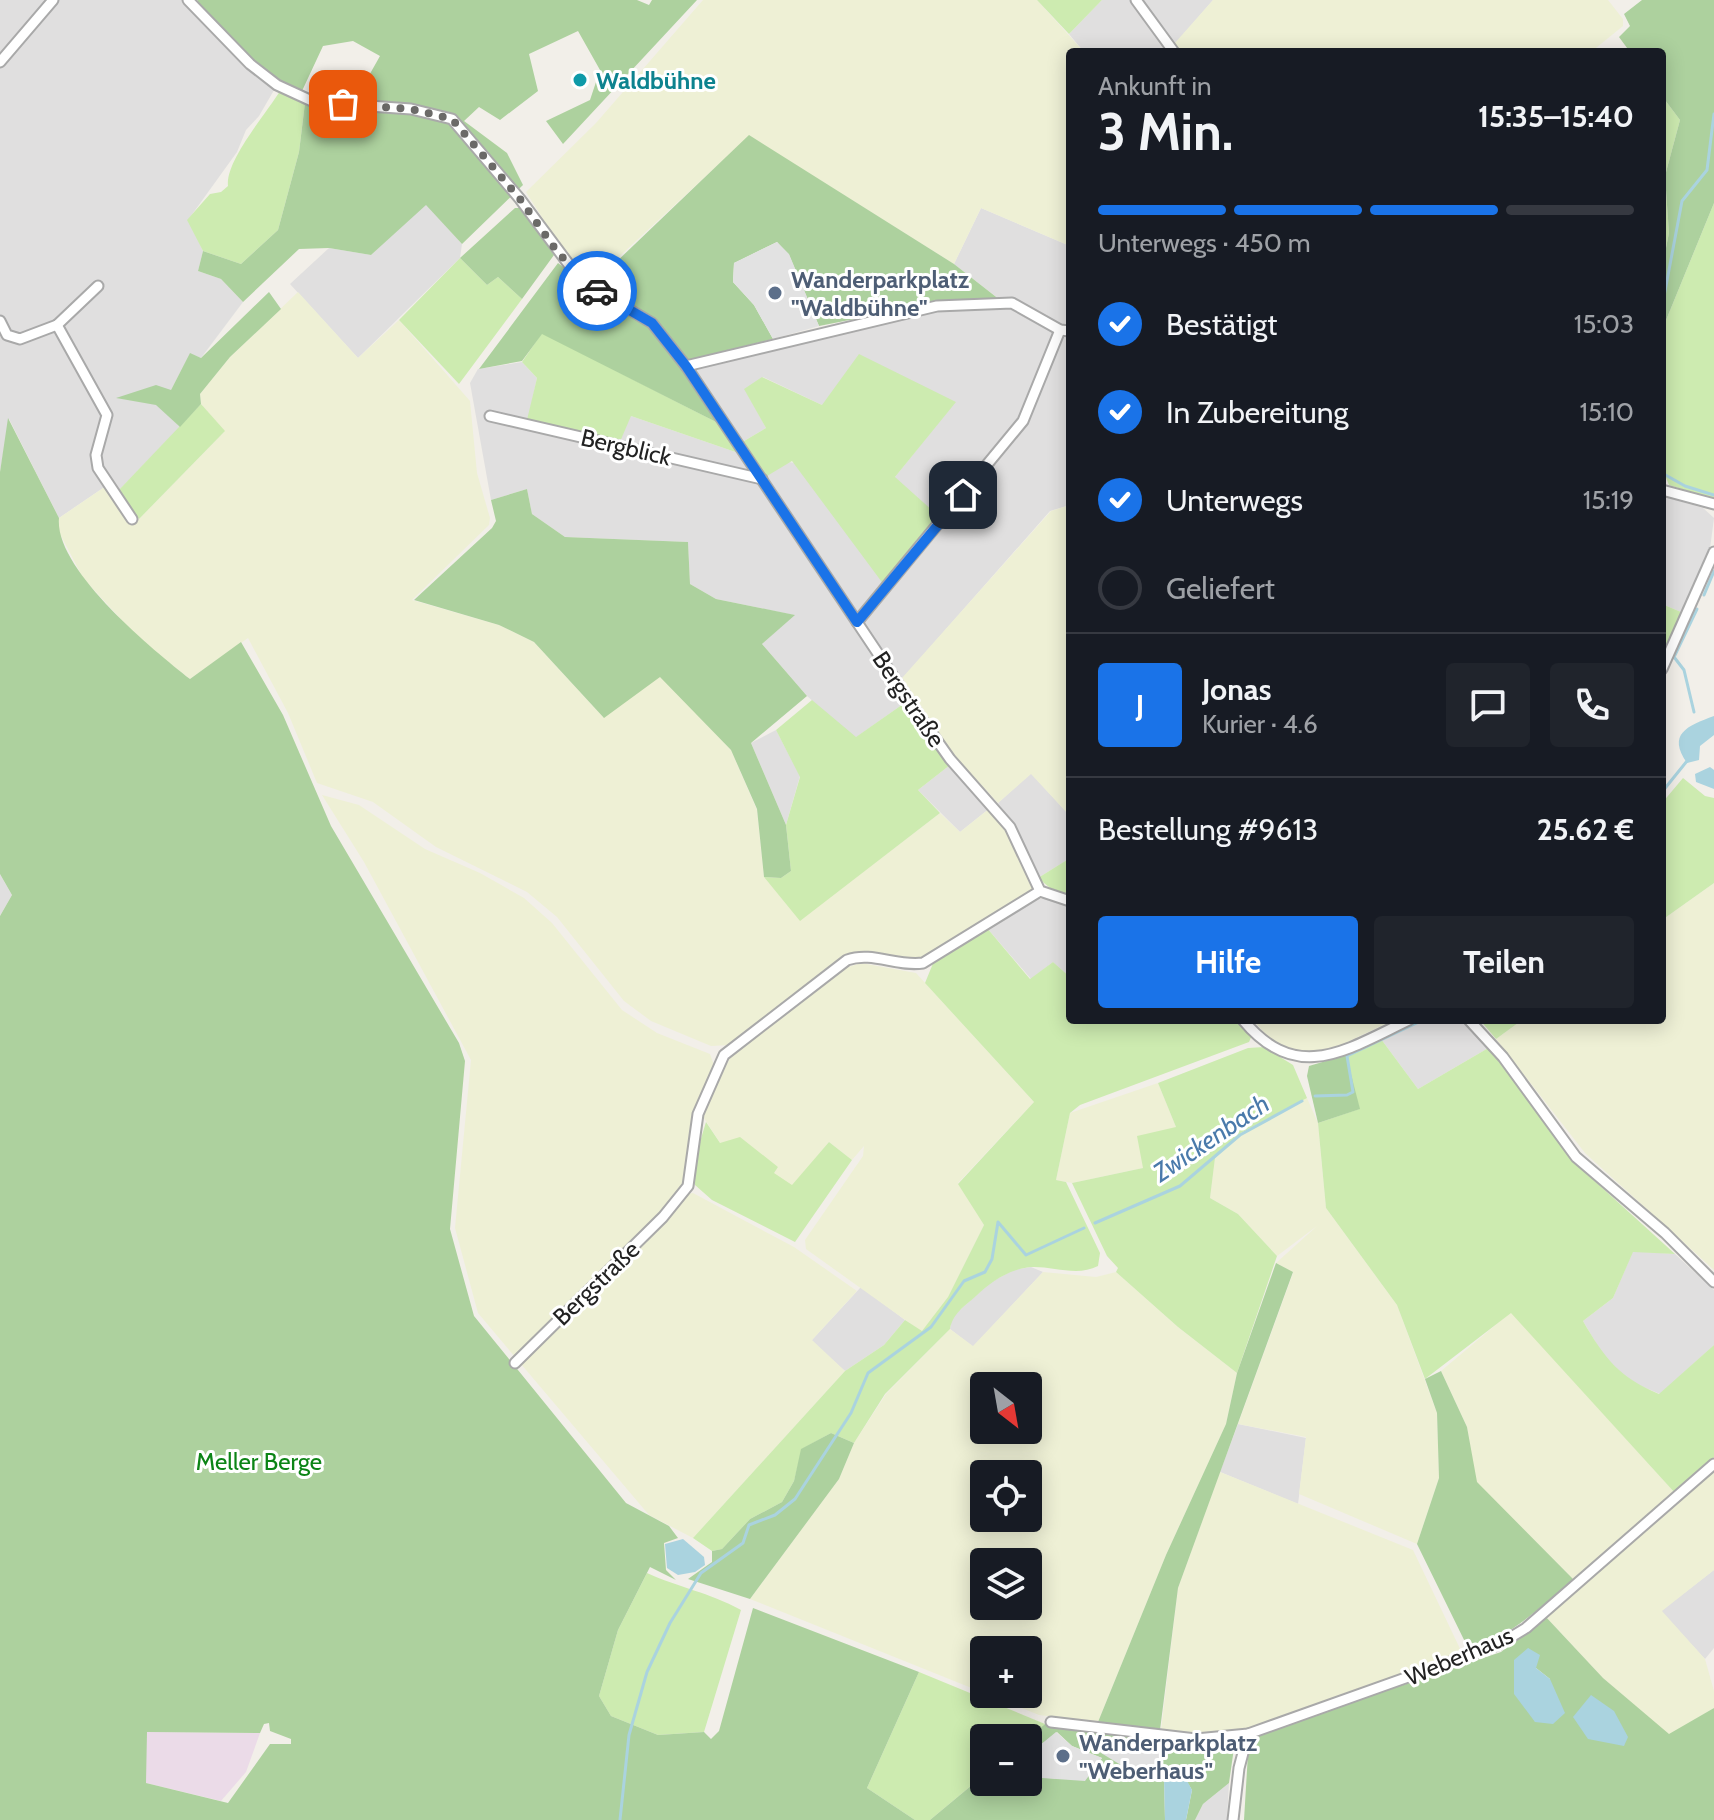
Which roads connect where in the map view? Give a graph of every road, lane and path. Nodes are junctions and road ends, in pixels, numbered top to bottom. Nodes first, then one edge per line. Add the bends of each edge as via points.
1 (53, 0) edge
2 (1136, 0) edge
3 (193, 2) edge
4 (1171, 48) edge
5 (0, 62) edge
6 (98, 286) dead end
7 (0, 321) edge
8 (57, 325) junction
9 (1065, 330) edge
10 (686, 366) junction
11 (490, 416) dead end
12 (762, 479) junction
13 (1666, 491) edge
14 (1714, 504) edge
15 (132, 519) dead end
16 (1714, 552) edge
17 (857, 622) junction
18 (1666, 660) edge
19 (1040, 891) junction
20 (1066, 900) edge
21 (1246, 1024) edge
22 (1401, 1024) edge
23 (1473, 1024) edge
24 (1714, 1282) edge
25 (515, 1363) dead end
26 (1714, 1464) edge
27 (1051, 1722) dead end
28 (1248, 1734) junction
29 (1233, 1820) edge

1 - 5 street
2 - 4 street
3 - 10 street, Bergstraße via 224,41 277,85 314,102 411,109 452,119 573,270 652,323
6 - 8 street
7 - 8 street via 7,335 20,339
8 - 15 street via 107,415 96,455 98,468
9 - 10 street via 1012,303 937,306
9 - 17 street via 1023,421
10 - 12 street, Bergstraße
11 - 12 street, Bergblick
12 - 17 street, Bergstraße
13 - 14 street
16 - 18 street
17 - 19 street, Bergstraße via 950,759 1010,827
19 - 20 street
19 - 25 street, Bergstraße via 923,963 858,956 847,960 724,1055 698,1114 688,1186
21 - 22 street via 1260,1040 1303,1059 1348,1049
23 - 24 street via 1576,1157
26 - 28 street, Weberhaus via 1526,1628 1498,1645
27 - 28 street, Weberhaus via 1196,1739
28 - 29 street

